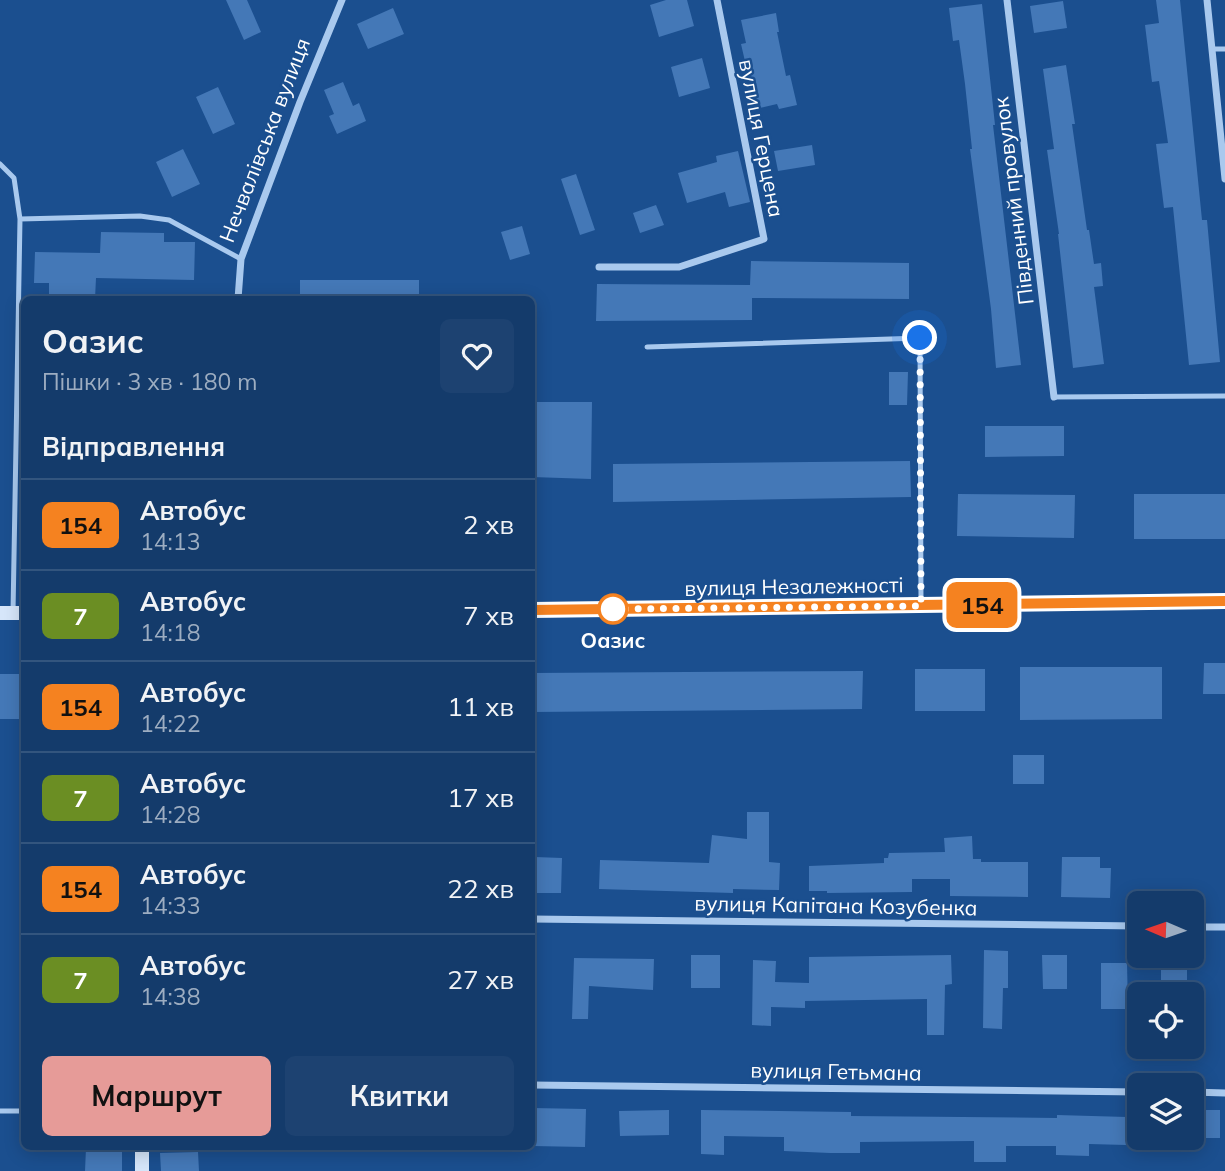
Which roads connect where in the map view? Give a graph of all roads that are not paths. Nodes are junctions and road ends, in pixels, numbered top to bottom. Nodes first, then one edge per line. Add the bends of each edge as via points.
1 (342, 0) edge
2 (717, 0) edge
3 (1007, 0) edge
4 (1207, 0) edge
5 (1212, 49) junction
6 (1225, 49) edge
7 (0, 164) edge
8 (1225, 179) edge
9 (20, 219) junction
10 (241, 259) junction
11 (599, 267) dead end
12 (239, 296) edge
13 (647, 347) dead end
14 (1225, 396) edge
15 (1054, 397) joint
16 (1225, 601) edge
17 (921, 606) junction
18 (535, 610) edge
19 (13, 613) edge
20 (535, 919) edge
21 (1127, 926) edge
22 (1204, 927) edge
23 (1225, 927) edge
24 (535, 1085) edge
25 (1127, 1092) edge
26 (1204, 1092) edge
27 (1225, 1093) edge
28 (0, 1111) edge
29 (21, 1111) edge
30 (142, 1150) edge
31 (142, 1171) edge

1 - 10 street, Нечвалівська вулиця
2 - 11 street, вулиця Герцена via 764,239 679,267
3 - 15 street, Південний провулок
4 - 5 street
5 - 6 lane
5 - 8 street
7 - 9 lane via 14,178
9 - 10 lane via 140,216 170,220
9 - 19 lane
10 - 12 street, Нечвалівська вулиця
13 - 17 lane via 920,338
14 - 15 lane
16 - 17 street, вулиця Незалежності
17 - 18 street, вулиця Незалежності
20 - 21 street, вулиця Капітана Козубенка
22 - 23 street
24 - 25 street, вулиця Гетьмана
26 - 27 street
28 - 29 lane
30 - 31 street

